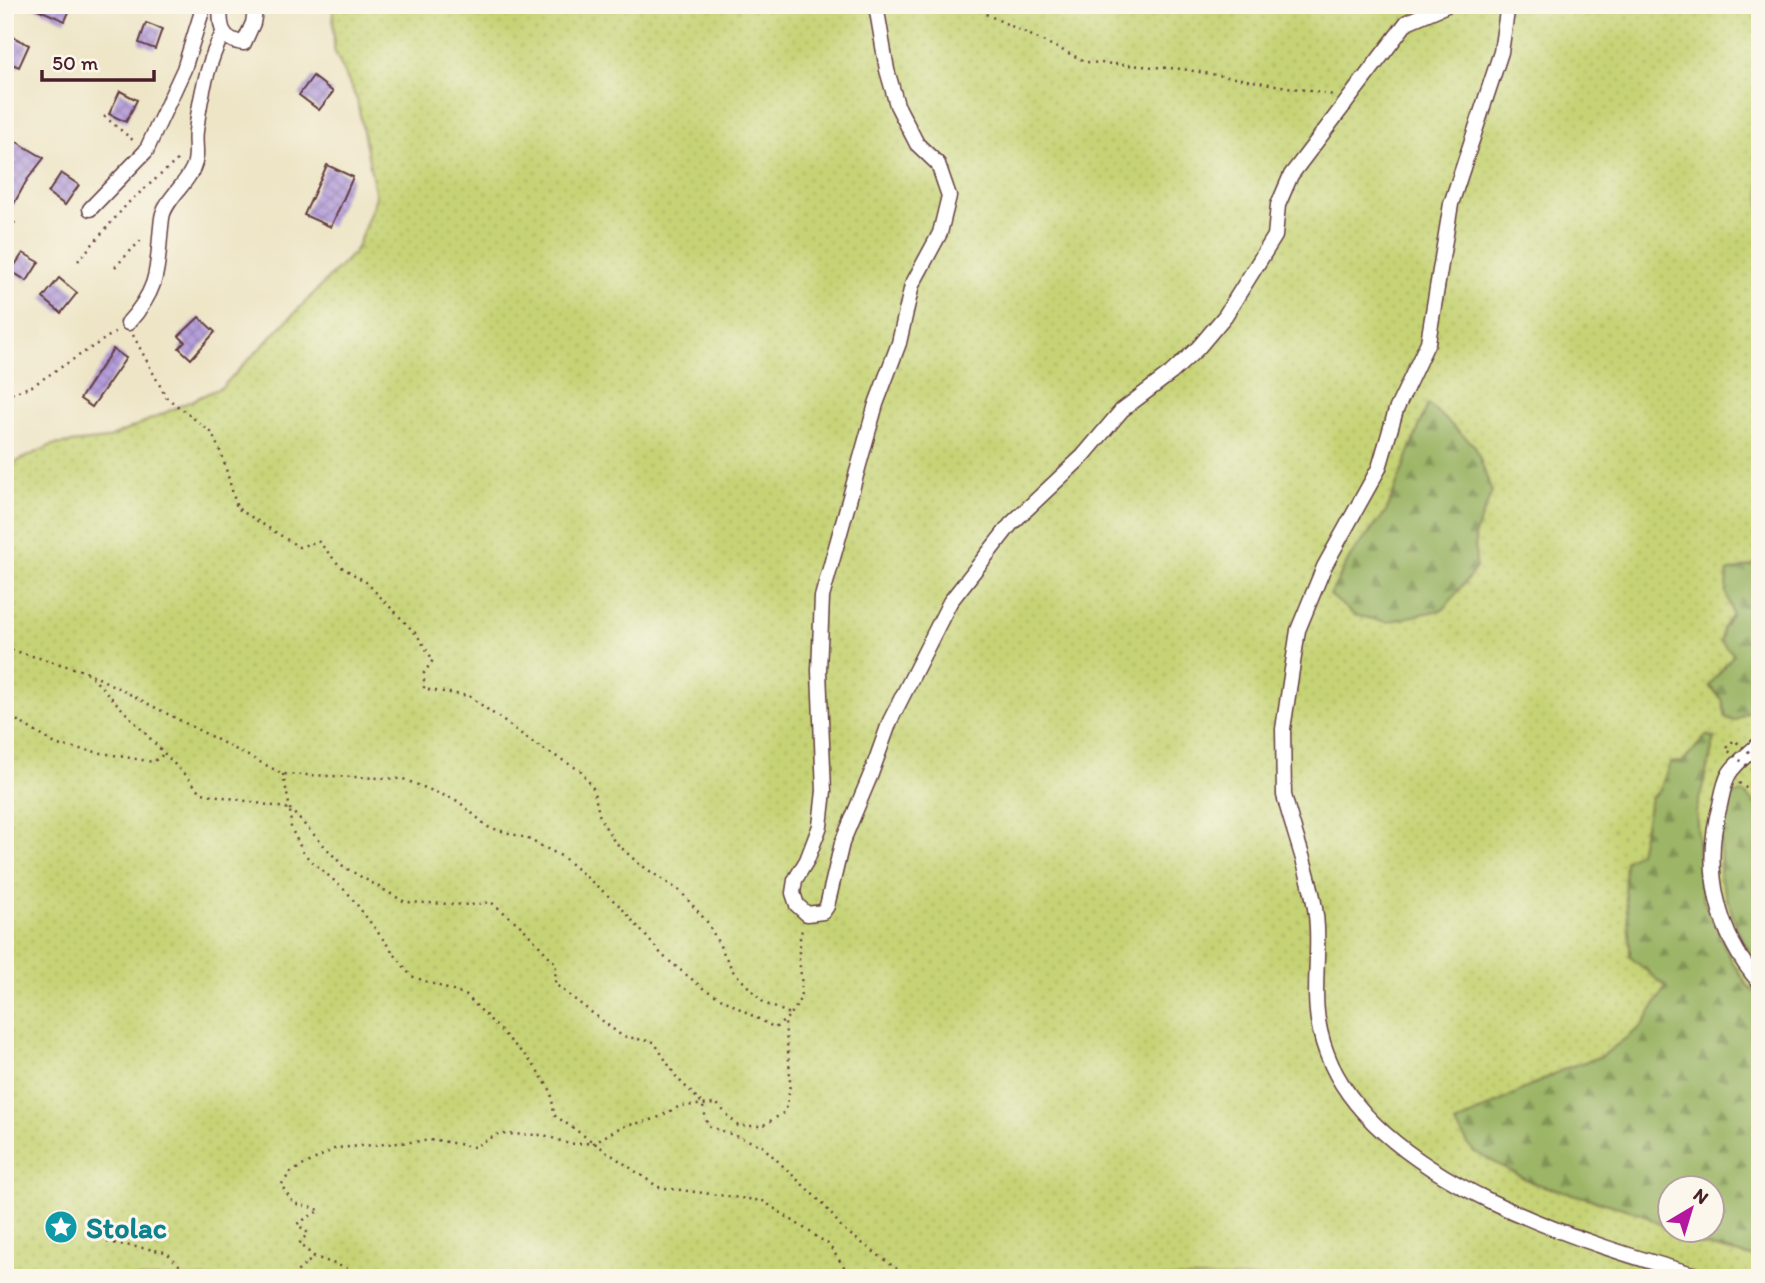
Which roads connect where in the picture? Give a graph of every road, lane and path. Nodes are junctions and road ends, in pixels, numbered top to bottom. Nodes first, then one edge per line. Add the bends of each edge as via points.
1 (204, 5) edge
2 (221, 5) edge
3 (256, 5) edge
4 (876, 5) edge
5 (967, 5) edge
6 (1447, 5) edge
7 (1508, 5) edge
8 (223, 33) junction
9 (1348, 97) junction
10 (104, 116) dead end
11 (195, 134) junction
12 (146, 152) junction
13 (90, 209) dead end
14 (5, 216) edge
15 (162, 216) junction
16 (5, 239) edge
17 (78, 261) dead end
18 (115, 267) dead end
19 (128, 323) junction
20 (5, 396) edge
21 (5, 648) edge
22 (87, 672) junction
23 (5, 713) edge
24 (1760, 743) edge
25 (164, 754) junction
26 (1760, 761) edge
27 (283, 774) junction
28 (1728, 774) junction
29 (1760, 776) edge
30 (290, 809) junction
31 (807, 914) junction
32 (1760, 983) edge
33 (793, 1015) junction
34 (785, 1021) junction
35 (703, 1105) junction
36 (593, 1143) junction
37 (107, 1242) dead end
38 (315, 1256) junction
39 (189, 1275) dead end
40 (301, 1278) edge
41 (374, 1278) edge
42 (852, 1278) edge
43 (909, 1278) edge
44 (1707, 1278) edge

1 - 12 street via 184,69
2 - 8 street
3 - 8 street via 244,43 233,42
4 - 31 street via 897,105 917,144 938,164 949,196 940,233 912,285 822,597 819,671 824,791 820,825 793,893
5 - 9 path via 1087,62 1182,69
6 - 9 street via 1407,22 1367,79
7 - 44 street via 1501,52 1451,204 1428,342 1396,410 1379,468 1324,566 1298,630 1283,729 1282,773 1317,927 1314,994 1326,1054 1342,1087 1361,1110 1430,1168 1572,1237
8 - 11 street via 213,51
9 - 31 street via 1291,175 1278,205 1275,236 1225,316 1180,365 1122,410 1083,456 1011,524 950,602 890,721 842,843 827,906 823,912
10 - 12 path
11 - 15 street via 198,149 193,169
11 - 17 path via 186,152 128,204
12 - 13 street
14 - 16 path via 16,220
15 - 18 path
15 - 19 street via 160,264 147,302
19 - 20 path via 32,386
19 - 33 path via 166,397 211,432 237,508 299,547 318,541 340,566 366,582 417,635 433,660 424,673 424,689 469,696 581,771 593,788 600,818 614,841 681,892 708,923 733,971 764,1003
21 - 22 path
22 - 25 path
22 - 27 path
23 - 25 path via 57,745 153,762
24 - 28 street
25 - 30 path via 202,793
26 - 29 path, bridge via 1734,740 1726,749
27 - 30 path
27 - 34 path via 403,779 458,801 488,827 526,838 572,864 620,906 663,956 704,989 775,1028
28 - 29 path via 1749,790
28 - 32 street via 1713,829 1715,901 1730,939
30 - 35 path via 344,867 405,902 491,902 556,964 555,984 622,1036 654,1042 677,1078
30 - 36 path via 291,828 304,854 348,893 411,976 467,996 533,1064 551,1091 554,1115
31 - 33 path via 798,940 802,997
33 - 34 path
34 - 35 path via 792,1070 785,1112 762,1126 737,1126 717,1104
35 - 36 path via 680,1106 655,1119 621,1127
35 - 43 path via 708,1126 761,1145 843,1229
36 - 38 path via 498,1134 474,1147 436,1140 335,1148 291,1172 281,1185 294,1203 320,1210 297,1224 308,1233 299,1244
36 - 42 path via 659,1187 763,1201 828,1244
37 - 39 path via 166,1252
38 - 40 path via 298,1271
38 - 41 path

